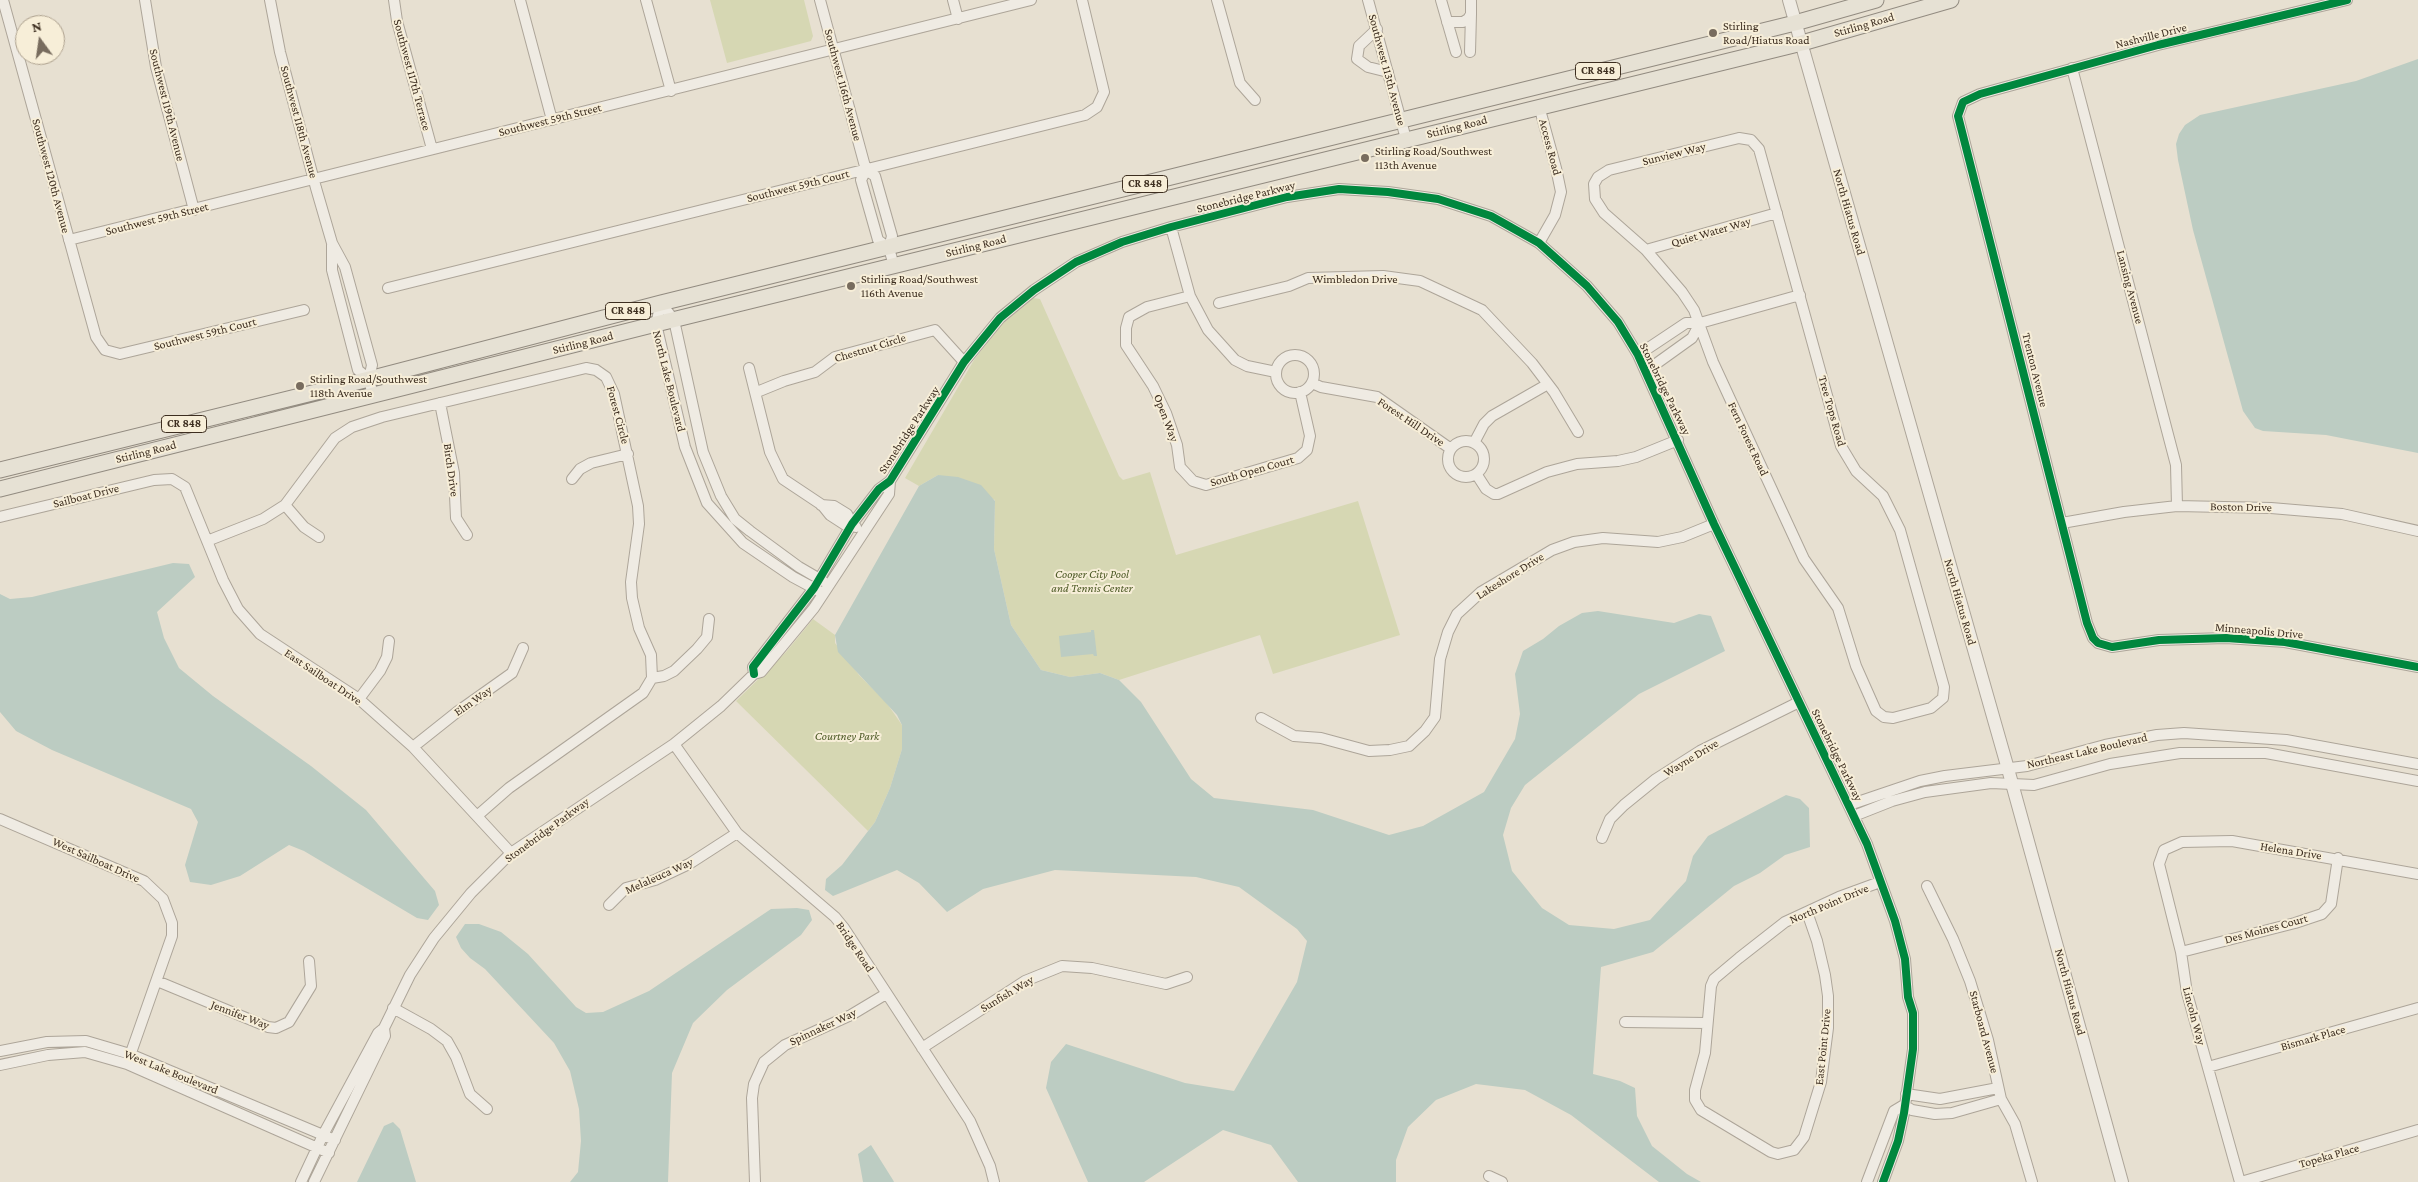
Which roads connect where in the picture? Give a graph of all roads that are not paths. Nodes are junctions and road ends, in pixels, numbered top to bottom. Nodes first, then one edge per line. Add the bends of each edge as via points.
1 (3, 0) edge
2 (145, 0) edge
3 (270, 0) edge
4 (394, 0) edge
5 (520, 0) edge
6 (646, 0) edge
7 (820, 0) edge
8 (953, 0) edge
9 (1031, 0) edge
10 (1082, 0) edge
11 (1217, 0) edge
12 (1368, 0) edge
13 (1441, 0) edge
14 (1471, 0) edge
15 (1790, 0) edge
16 (1876, 0) edge
17 (1952, 0) edge
18 (2347, 0) edge
19 (1471, 14) junction
20 (958, 18) junction
21 (1447, 22) junction
22 (1795, 23) junction
23 (1377, 29) junction
24 (1802, 43) junction
25 (834, 51) junction
26 (1456, 52) dead end
27 (1470, 52) dead end
28 (2072, 68) junction
29 (1388, 72) junction
30 (671, 92) junction
31 (1255, 100) dead end
32 (1963, 102) joint
33 (1539, 106) junction
34 (552, 120) junction
35 (1401, 120) junction
36 (1406, 139) junction
37 (1751, 140) joint
38 (432, 149) junction
39 (866, 170) junction
40 (1598, 177) joint
41 (314, 180) junction
42 (194, 210) junction
43 (1777, 213) junction
44 (1171, 228) junction
45 (69, 240) junction
46 (332, 243) junction
47 (1539, 243) junction
48 (889, 248) junction
49 (1646, 250) junction
50 (894, 266) junction
51 (388, 288) dead end
52 (1190, 296) junction
53 (1800, 296) junction
54 (660, 303) junction
55 (1219, 303) dead end
56 (304, 310) dead end
57 (674, 320) junction
58 (1700, 323) junction
59 (656, 324) junction
60 (106, 350) joint
61 (1638, 356) junction
62 (964, 362) junction
63 (749, 368) dead end
64 (1646, 371) junction
65 (1276, 372) junction
66 (368, 378) junction
67 (1312, 383) junction
68 (1548, 384) junction
69 (757, 392) junction
70 (1300, 392) junction
71 (373, 396) junction
72 (440, 403) junction
73 (1578, 432) dead end
74 (1678, 440) junction
75 (1474, 443) junction
76 (1451, 449) junction
77 (628, 454) junction
78 (0, 470) edge
79 (1477, 475) junction
80 (172, 479) joint
81 (572, 479) dead end
82 (890, 481) junction
83 (1193, 481) joint
84 (0, 489) edge
85 (285, 505) junction
86 (2177, 506) junction
87 (0, 517) edge
88 (2062, 523) junction
89 (852, 524) junction
90 (1714, 524) junction
91 (2418, 531) edge
92 (864, 532) junction
93 (467, 534) dead end
94 (319, 537) dead end
95 (207, 541) junction
96 (816, 584) junction
97 (826, 589) junction
98 (709, 619) dead end
99 (389, 641) dead end
100 (2098, 643) joint
101 (523, 648) dead end
102 (2418, 667) edge
103 (754, 674) junction
104 (652, 678) junction
105 (359, 699) junction
106 (1799, 702) junction
107 (1884, 717) joint
108 (1261, 718) dead end
109 (2140, 738) junction
110 (674, 744) junction
111 (413, 746) junction
112 (2145, 757) junction
113 (2418, 764) edge
114 (2008, 769) junction
115 (2418, 781) edge
116 (2012, 785) junction
117 (1849, 805) junction
118 (477, 816) junction
119 (1854, 816) junction
120 (0, 819) edge
121 (737, 833) junction
122 (1602, 838) dead end
123 (2164, 850) joint
124 (511, 853) junction
125 (2338, 858) junction
126 (2418, 874) edge
127 (1880, 882) junction
128 (1927, 886) dead end
129 (609, 905) dead end
130 (1807, 912) junction
131 (2181, 952) junction
132 (309, 961) dead end
133 (1187, 977) dead end
134 (157, 981) junction
135 (886, 994) junction
136 (393, 1008) junction
137 (2418, 1008) edge
138 (1625, 1022) dead end
139 (1707, 1023) junction
140 (384, 1028) junction
141 (922, 1048) junction
142 (0, 1051) edge
143 (129, 1059) junction
144 (0, 1065) edge
145 (2208, 1067) junction
146 (1998, 1088) junction
147 (1906, 1094) junction
148 (2001, 1099) junction
149 (1904, 1105) junction
150 (487, 1109) dead end
151 (2418, 1130) edge
152 (323, 1135) junction
153 (335, 1140) junction
154 (317, 1148) junction
155 (329, 1154) junction
156 (1489, 1176) dead end
157 (301, 1182) edge
158 (314, 1182) edge
159 (755, 1182) edge
160 (994, 1182) edge
161 (1502, 1182) edge
162 (1867, 1182) edge
163 (1884, 1182) edge
164 (2032, 1182) edge
165 (2122, 1182) edge
166 (2240, 1182) edge

1 - 45 street, Southwest 120th Avenue
2 - 42 street, Southwest 119th Avenue via 156,67
3 - 41 street, Southwest 118th Avenue via 280,52
4 - 38 street, Southwest 117th Terrace
5 - 34 street
6 - 30 street
7 - 25 street, Southwest 116th Avenue
8 - 20 street
9 - 20 street, Southwest 59th Street
10 - 39 street, Southwest 59th Court via 1104,86 1103,98 1097,107 1085,115
11 - 31 street via 1240,83
12 - 23 street, Southwest 113th Avenue
13 - 21 street
14 - 19 street
15 - 22 street, North Hiatus Road
16 - 22 main road, Stirling Road / CR 848
17 - 24 main road, Stirling Road / CR 848
18 - 28 street, Nashville Drive
19 - 21 street via 1463,22
19 - 27 street
20 - 25 street, Southwest 59th Street
21 - 26 street
22 - 24 street, North Hiatus Road
22 - 35 main road, Stirling Road / CR 848
23 - 29 street, Southwest 113th Avenue
23 - 29 street via 1359,46 1357,59 1368,67
24 - 33 main road, Stirling Road / CR 848
24 - 114 street, North Hiatus Road
25 - 30 street, Southwest 59th Street
25 - 39 street, Southwest 116th Avenue
28 - 32 street, Nashville Drive via 1980,94
28 - 86 street, Lansing Avenue via 2176,465
29 - 35 street, Southwest 113th Avenue
30 - 34 street, Southwest 59th Street
32 - 88 street, Trenton Avenue via 1958,116
33 - 36 main road, Stirling Road / CR 848
33 - 47 street, Access Road via 1560,192 1554,215
34 - 38 street, Southwest 59th Street
35 - 36 street, Southwest 113th Avenue
35 - 48 main road, Stirling Road / CR 848
36 - 50 main road, Stirling Road / CR 848
37 - 40 street, Sunview Way via 1733,139 1609,170
37 - 43 street, Tree Tops Road via 1759,149
38 - 41 street, Southwest 59th Street
39 - 48 street, Southwest 116th Avenue via 861,180 878,240
39 - 51 street, Southwest 59th Court
40 - 49 street, Fern Forest Road via 1593,191 1599,206
41 - 42 street, Southwest 59th Street
41 - 46 street, Southwest 118th Avenue
42 - 45 street, Southwest 59th Street
43 - 49 street, Quiet Water Way
43 - 53 street, Tree Tops Road
44 - 47 street, Stonebridge Parkway via 1287,197 1339,189 1438,199 1491,216
44 - 52 street
44 - 62 street, Stonebridge Parkway via 1122,242 1076,262 1000,318
45 - 60 street, Southwest 120th Avenue via 96,337
46 - 66 street, Southwest 118th Avenue via 345,266 372,365
46 - 66 street, Southwest 118th Avenue via 336,288 358,370
47 - 61 street, Stonebridge Parkway via 1587,286 1618,322
48 - 50 street, Southwest 116th Avenue
48 - 54 main road, Stirling Road / CR 848
49 - 58 street, Fern Forest Road via 1682,292
50 - 57 main road, Stirling Road / CR 848
52 - 65 street via 1208,330 1236,360 1247,366
52 - 83 street, Open Way via 1147,307 1129,317 1126,345 1153,386 1166,413 1180,467
53 - 58 street
53 - 107 street, Tree Tops Road via 1841,446 1856,471 1883,496 1900,530 1943,680 1943,698 1931,708 1893,718
54 - 57 street, North Lake Boulevard
54 - 59 street, North Lake Boulevard
54 - 66 main road, Stirling Road / CR 848
55 - 68 street, Wimbledon Drive via 1289,286 1308,278 1383,276 1420,281 1482,310
56 - 60 street, Southwest 59th Court via 120,354
57 - 59 main road, Stirling Road / CR 848
57 - 96 street, North Lake Boulevard via 703,452 721,496 735,519
58 - 61 street via 1686,323
58 - 64 street via 1692,338
58 - 107 street, Fern Forest Road via 1713,362 1804,559 1838,608 1872,706
59 - 71 main road, Stirling Road / CR 848
59 - 96 street, North Lake Boulevard via 685,447 707,503 743,543 793,577
61 - 64 street, Stonebridge Parkway
62 - 69 street, Chestnut Circle via 935,330 835,356 814,372
62 - 82 street, Stonebridge Parkway
63 - 69 street
64 - 74 street, Stonebridge Parkway
65 - 67 street via 1285,358 1303,357 1312,366
65 - 70 street via 1283,388
66 - 71 street, Southwest 118th Avenue
66 - 78 main road, Stirling Road / CR 848
67 - 70 street
67 - 76 street, Forest Hill Drive via 1376,397
68 - 73 street, Wimbledon Drive
68 - 75 street via 1492,416
69 - 89 street via 770,452 783,479 821,505 834,506 852,520
70 - 83 street, South Open Court via 1310,436 1307,450 1298,458 1206,484
71 - 84 main road, Stirling Road / CR 848
72 - 77 street, Forest Circle via 586,368 596,370 611,384
72 - 85 street, Forest Circle via 352,427 335,438
72 - 93 street, Birch Drive via 454,473 456,518
74 - 79 street via 1636,457 1577,464 1547,472 1498,494 1486,489
74 - 90 street, Stonebridge Parkway
75 - 76 street via 1464,441
75 - 79 street via 1481,448 1485,459
76 - 79 street via 1448,463 1454,474 1465,478
77 - 81 street via 591,463
77 - 104 street, Forest Circle via 640,515 631,582 632,598 639,628 651,655
80 - 87 street, Sailboat Drive via 154,480
80 - 95 street, East Sailboat Drive via 185,487
82 - 89 street, Stonebridge Parkway via 879,489
82 - 92 street, Stonebridge Parkway via 888,494
85 - 94 street via 304,527
85 - 95 street, Forest Circle via 263,519
86 - 88 street, Boston Drive
86 - 91 street, Boston Drive via 2271,508 2342,514
88 - 100 street, Trenton Avenue via 2087,623
89 - 92 street
89 - 96 street, Stonebridge Parkway
90 - 106 street, Stonebridge Parkway
90 - 108 street, Lakeshore Drive via 1658,542 1604,538 1574,542 1552,550 1481,592 1457,614 1448,632 1440,659 1435,717 1409,746 1369,751 1321,738 1294,736
92 - 97 street, Stonebridge Parkway
95 - 105 street, East Sailboat Drive via 238,608 260,634
96 - 97 street, North Lake Boulevard
96 - 103 street, Stonebridge Parkway via 753,667
97 - 103 street, Stonebridge Parkway via 782,648 761,672
98 - 104 street via 706,637 697,649 674,670
99 - 105 street via 387,657 380,671
100 - 102 street, Minneapolis Drive via 2121,647 2159,640 2234,638 2285,642
101 - 111 street, Elm Way via 512,673
103 - 110 street, Stonebridge Parkway
104 - 118 street via 643,693 509,788
105 - 111 street, East Sailboat Drive
106 - 117 street, Stonebridge Parkway
106 - 122 street, Wayne Drive via 1700,750 1656,779 1610,819
109 - 112 street
109 - 113 street, Northeast Lake Boulevard via 2184,733 2286,740
109 - 114 street, Northeast Lake Boulevard
110 - 121 street, Bridge Road
110 - 124 street, Stonebridge Parkway
111 - 118 street, East Sailboat Drive
112 - 115 street, Northeast Lake Boulevard via 2180,753 2266,753
112 - 116 street, Northeast Lake Boulevard via 2034,785
114 - 116 street, North Hiatus Road
114 - 117 street, Northeast Lake Boulevard via 1936,778
116 - 119 street, Northeast Lake Boulevard via 1991,784 1925,792
116 - 165 street, North Hiatus Road
117 - 119 street, Stonebridge Parkway
118 - 124 street, East Sailboat Drive
119 - 127 street, Stonebridge Parkway
120 - 134 street, West Sailboat Drive via 120,869 144,881 164,899 172,923 172,936
121 - 129 street, Melaleuca Way via 689,864 655,880 626,888
121 - 135 street, Bridge Road via 835,917
123 - 125 street, Helena Drive via 2182,842 2232,842
123 - 131 street, Lincoln Way via 2159,864
124 - 136 street, Stonebridge Parkway via 434,938
125 - 126 street, Helena Drive
125 - 131 street, Des Moines Court via 2331,904 2322,914
127 - 130 street, North Point Drive
127 - 147 street, Stonebridge Parkway via 1905,959 1908,997 1913,1013 1913,1049
128 - 146 street, Starboard Avenue via 1970,981
130 - 139 street, North Point Drive via 1785,922 1714,980 1710,986
130 - 139 street, East Point Drive via 1825,975 1828,1028 1821,1082 1799,1146 1786,1154 1770,1152 1701,1110 1695,1100 1695,1090 1705,1053
131 - 145 street, Lincoln Way via 2187,993
132 - 134 street, Jennifer Way via 311,986 290,1022 276,1028
133 - 141 street, Sunfish Way via 1166,984 1092,968 1062,966 1025,981
134 - 143 street, West Sailboat Drive
135 - 141 street, Bridge Road
135 - 159 street, Spinnaker Way via 851,1015 785,1045 764,1062 754,1084 752,1098
136 - 140 street, Stonebridge Parkway
136 - 150 street via 447,1041 470,1094
137 - 145 street, Bismark Place
138 - 139 street
140 - 152 street, Stonebridge Parkway
140 - 153 street, Stonebridge Parkway via 385,1036
141 - 160 street, Bridge Road via 970,1121
142 - 143 street, West Lake Boulevard via 47,1042 86,1042
143 - 144 street, West Lake Boulevard via 85,1052 48,1055
143 - 152 street, West Lake Boulevard
143 - 154 street, West Lake Boulevard
145 - 166 street, Lincoln Way
146 - 147 street via 1940,1099
146 - 148 street, Starboard Avenue
147 - 149 street, Stonebridge Parkway
148 - 149 street via 1952,1113 1935,1114 1912,1110
148 - 164 street, Starboard Avenue via 2015,1124
149 - 162 street, Stonebridge Parkway via 1894,1111
149 - 163 street, Stonebridge Parkway via 1898,1141
151 - 166 street, Topeka Place
152 - 153 street, West Lake Boulevard
152 - 154 street, Stonebridge Parkway
153 - 155 street, Stonebridge Parkway
154 - 155 street, West Lake Boulevard
154 - 157 street, Stonebridge Parkway
155 - 158 street, Stonebridge Parkway
156 - 161 street

